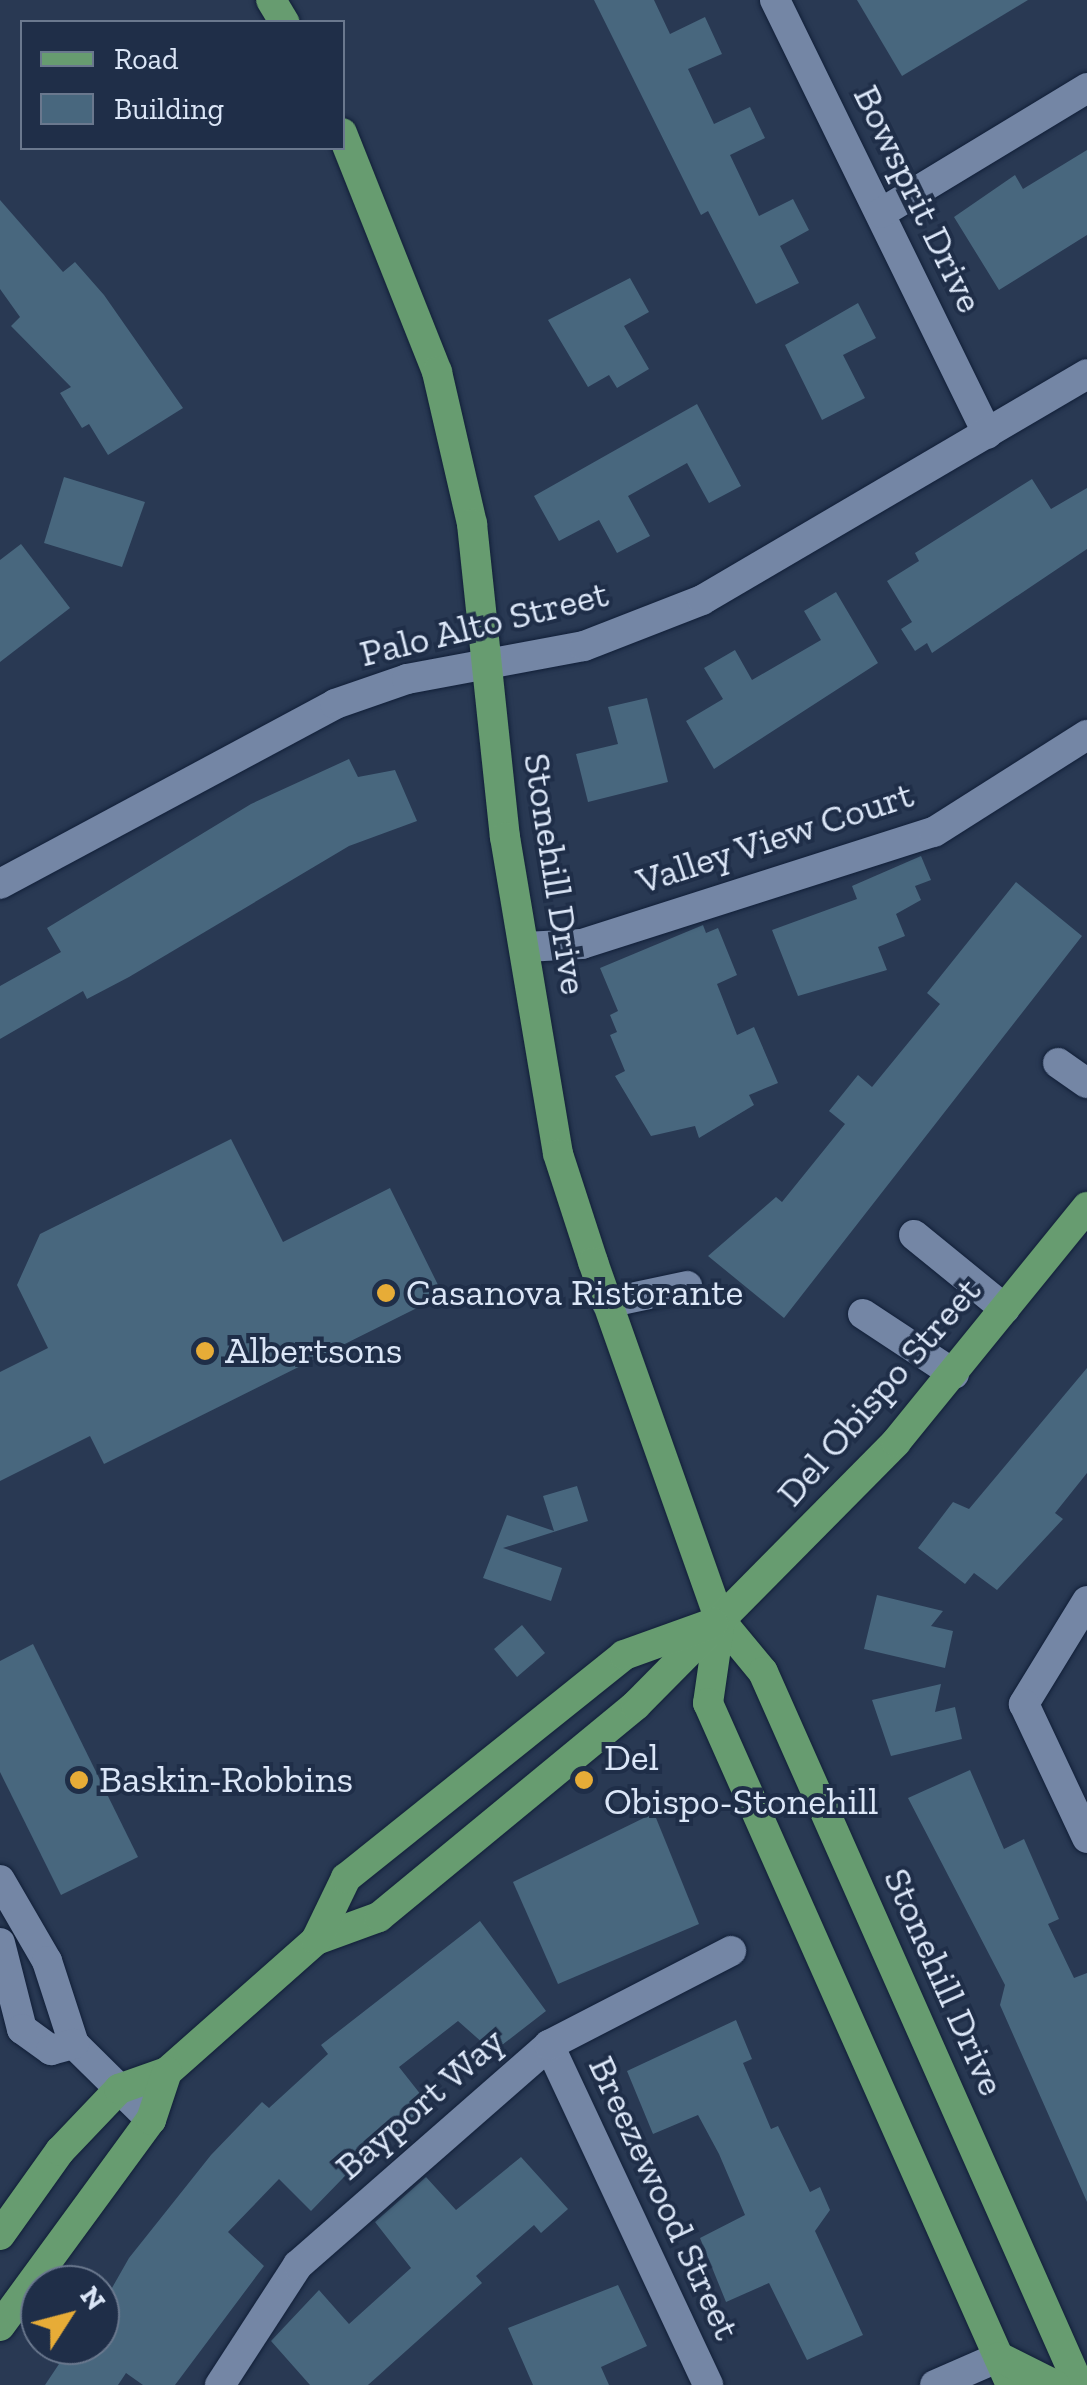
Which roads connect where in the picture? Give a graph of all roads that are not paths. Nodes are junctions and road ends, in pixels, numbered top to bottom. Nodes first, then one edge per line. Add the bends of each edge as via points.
1 (774, 0) edge
2 (1087, 88) edge
3 (345, 142) edge
4 (881, 213) junction
5 (1087, 374) edge
6 (988, 434) junction
7 (486, 664) junction
8 (1087, 735) edge
9 (0, 884) edge
10 (525, 947) junction
11 (1058, 1062) dead end
12 (1087, 1083) edge
13 (1087, 1207) edge
14 (914, 1235) dead end
15 (687, 1286) dead end
16 (607, 1303) junction
17 (1006, 1310) junction
18 (863, 1314) dead end
19 (954, 1374) junction
20 (1087, 1600) edge
21 (720, 1620) junction
22 (1087, 1838) edge
23 (0, 1880) edge
24 (316, 1940) junction
25 (0, 1943) edge
26 (730, 1951) dead end
27 (74, 2044) junction
28 (548, 2044) junction
29 (167, 2072) junction
30 (119, 2089) junction
31 (151, 2120) junction
32 (0, 2235) edge
33 (0, 2326) edge
34 (1005, 2371) edge
35 (220, 2385) edge
36 (708, 2385) edge
37 (934, 2385) edge
38 (1055, 2385) edge
39 (1080, 2385) edge

1 - 4 street, Bowsprit Drive
2 - 4 street
3 - 7 main road, Stonehill Drive via 437,372 472,524
4 - 6 street, Bowsprit Drive
5 - 6 street, Palo Alto Street
6 - 7 street, Palo Alto Street via 702,600 584,646
7 - 9 street, Palo Alto Street via 336,704
7 - 10 main road, Stonehill Drive
8 - 10 street, Valley View Court via 917,839 715,896 582,944
10 - 16 main road, Stonehill Drive via 558,1154
11 - 12 street
13 - 17 main road, Del Obispo Street
14 - 17 street
15 - 16 street
16 - 21 main road, Stonehill Drive
17 - 19 main road, Del Obispo Street
18 - 19 street
19 - 21 main road, Del Obispo Street
20 - 22 street via 1024,1704
21 - 24 main road, Del Obispo Street via 636,1705 379,1917
21 - 24 main road, Del Obispo Street via 624,1655 346,1878
21 - 34 main road, Stonehill Drive via 708,1703
21 - 39 main road, Stonehill Drive via 763,1672
23 - 27 street via 55,1978
24 - 29 main road, Del Obispo Street
25 - 27 street via 22,2029 51,2050
26 - 28 street, Bayport Way
27 - 30 street
28 - 35 street, Bayport Way via 298,2265
28 - 36 street, Breezewood Street
29 - 30 main road, Del Obispo Street
29 - 31 main road
30 - 31 street
30 - 32 main road, Del Obispo Street via 60,2150
31 - 33 main road
34 - 37 street
34 - 38 main road

